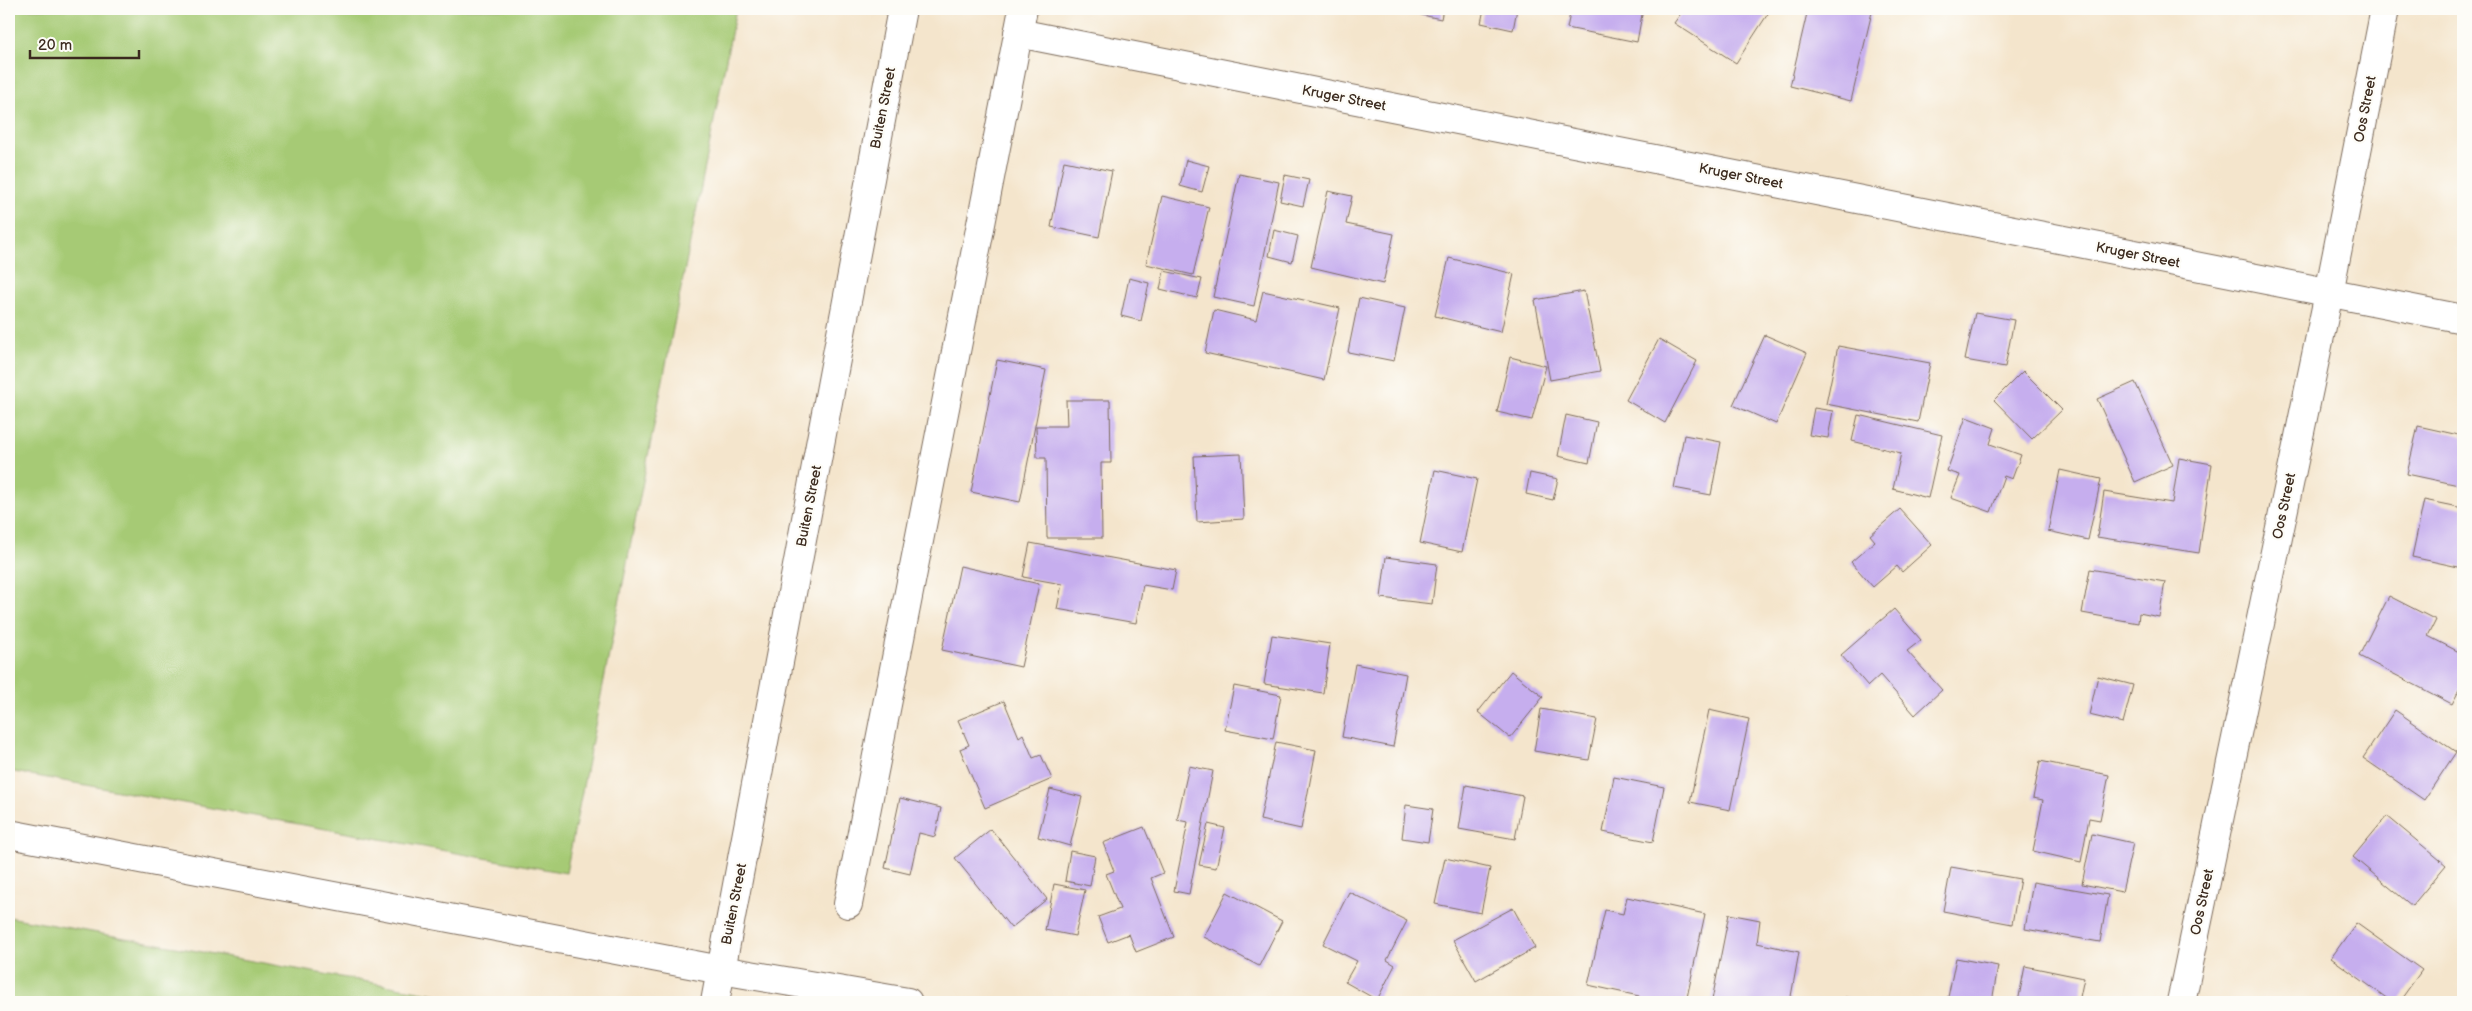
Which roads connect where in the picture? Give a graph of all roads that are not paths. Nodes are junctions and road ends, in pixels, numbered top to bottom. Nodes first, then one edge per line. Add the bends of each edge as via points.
1 (902, 9) edge
2 (2385, 9) edge
3 (1021, 21) edge
4 (2329, 293) junction
5 (2463, 319) edge
6 (9, 834) edge
7 (848, 904) dead end
8 (721, 970) junction
9 (715, 1002) edge
10 (908, 1002) edge
11 (2181, 1002) edge

1 - 8 street, Buiten Street
2 - 4 street, Oos Street
3 - 4 street, Kruger Street
3 - 7 street
4 - 5 street, Kruger Street
4 - 11 street, Oos Street
6 - 8 street
8 - 9 street, Buiten Street
8 - 10 street

